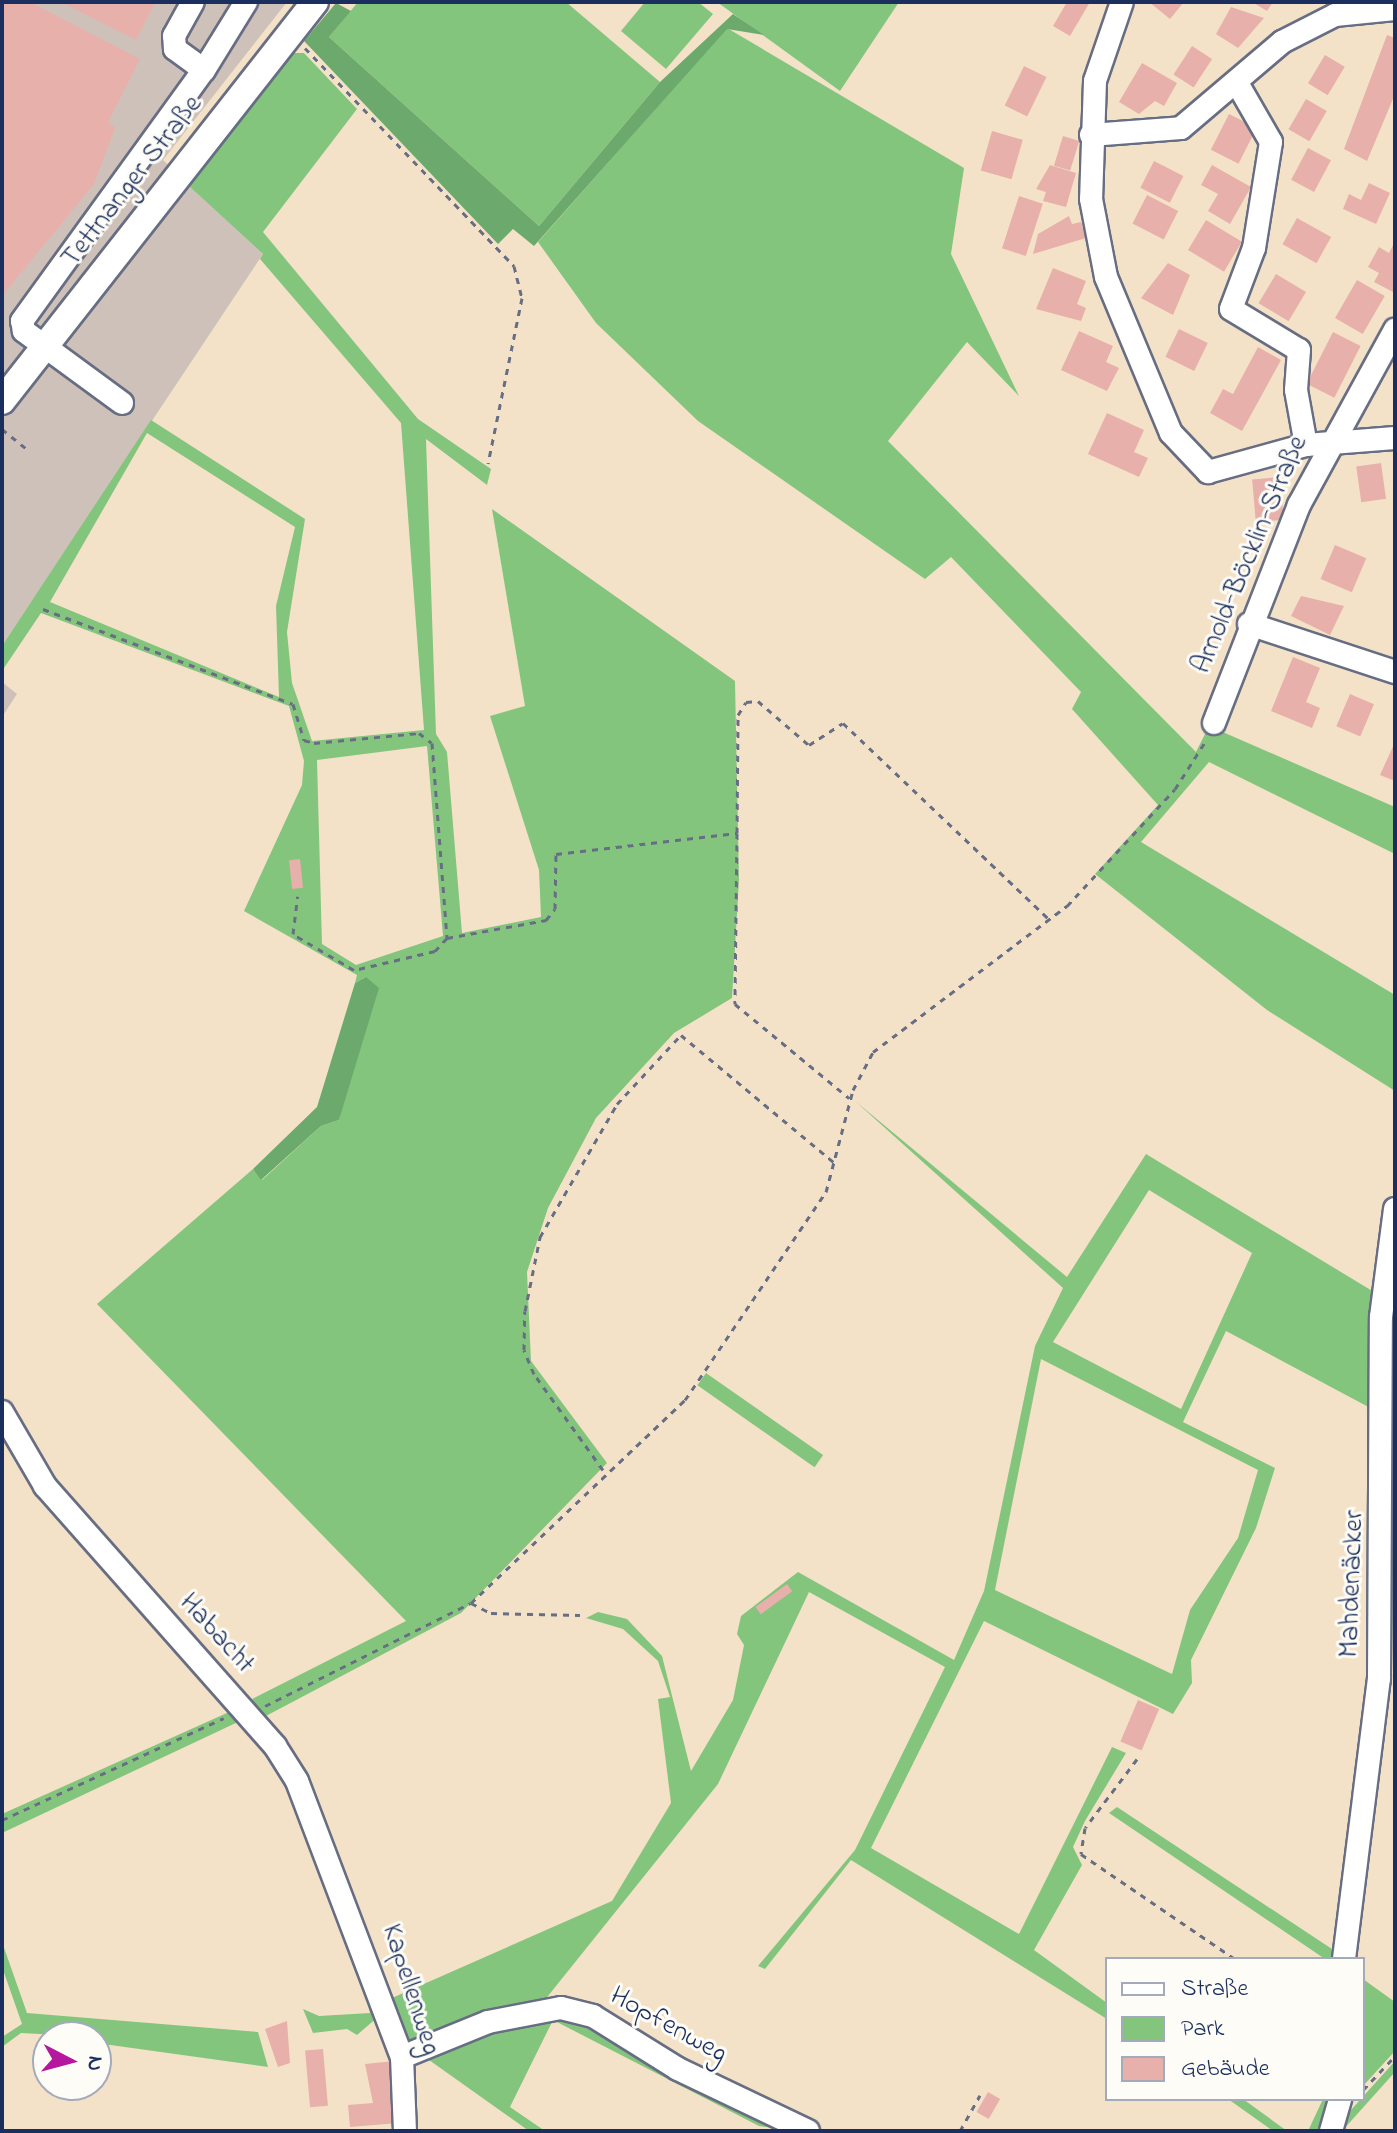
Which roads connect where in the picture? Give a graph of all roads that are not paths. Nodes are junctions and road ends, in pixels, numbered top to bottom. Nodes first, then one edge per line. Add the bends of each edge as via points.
1 (193, 2) edge
2 (246, 2) edge
3 (315, 2) edge
4 (1122, 2) edge
5 (1333, 8) edge
6 (1395, 9) edge
7 (204, 70) junction
8 (1237, 83) junction
9 (1091, 135) junction
10 (1395, 330) edge
11 (44, 346) junction
12 (2, 401) edge
13 (122, 403) dead end
14 (1395, 438) edge
15 (1332, 441) junction
16 (1306, 445) junction
17 (1249, 624) junction
18 (1395, 672) edge
19 (1214, 723) road end
20 (1395, 1209) edge
21 (2, 1412) edge
22 (354, 1915) joint
23 (1344, 1957) edge
24 (402, 2057) junction
25 (1339, 2101) edge
26 (405, 2131) edge
27 (808, 2131) edge
28 (1331, 2131) edge

1 - 7 street via 174,36 175,49
2 - 7 street
3 - 11 main road, Tettnanger Straße
4 - 9 street via 1095,81
5 - 6 street
5 - 8 street via 1282,42
7 - 11 street via 22,321
8 - 9 street via 1181,128
8 - 16 street via 1271,142 1254,248 1231,309 1299,350 1296,390
9 - 16 street via 1091,199 1106,277 1171,433 1208,472
10 - 15 street, Arnold-Böcklin-Straße
11 - 12 main road, Tettnanger Straße
11 - 13 street
14 - 15 street
15 - 16 street
15 - 17 street, Arnold-Böcklin-Straße
17 - 18 street
17 - 19 street, Arnold-Böcklin-Straße
20 - 23 street, Mahdenäcker via 1381,1317 1379,1679
21 - 22 street, Habacht via 53,1496 246,1713 297,1781
22 - 24 street, Kapellenweg
24 - 26 street, Kapellenweg
24 - 27 street, Hopfenweg via 488,2022 561,2008 593,2016 678,2069
25 - 28 street

